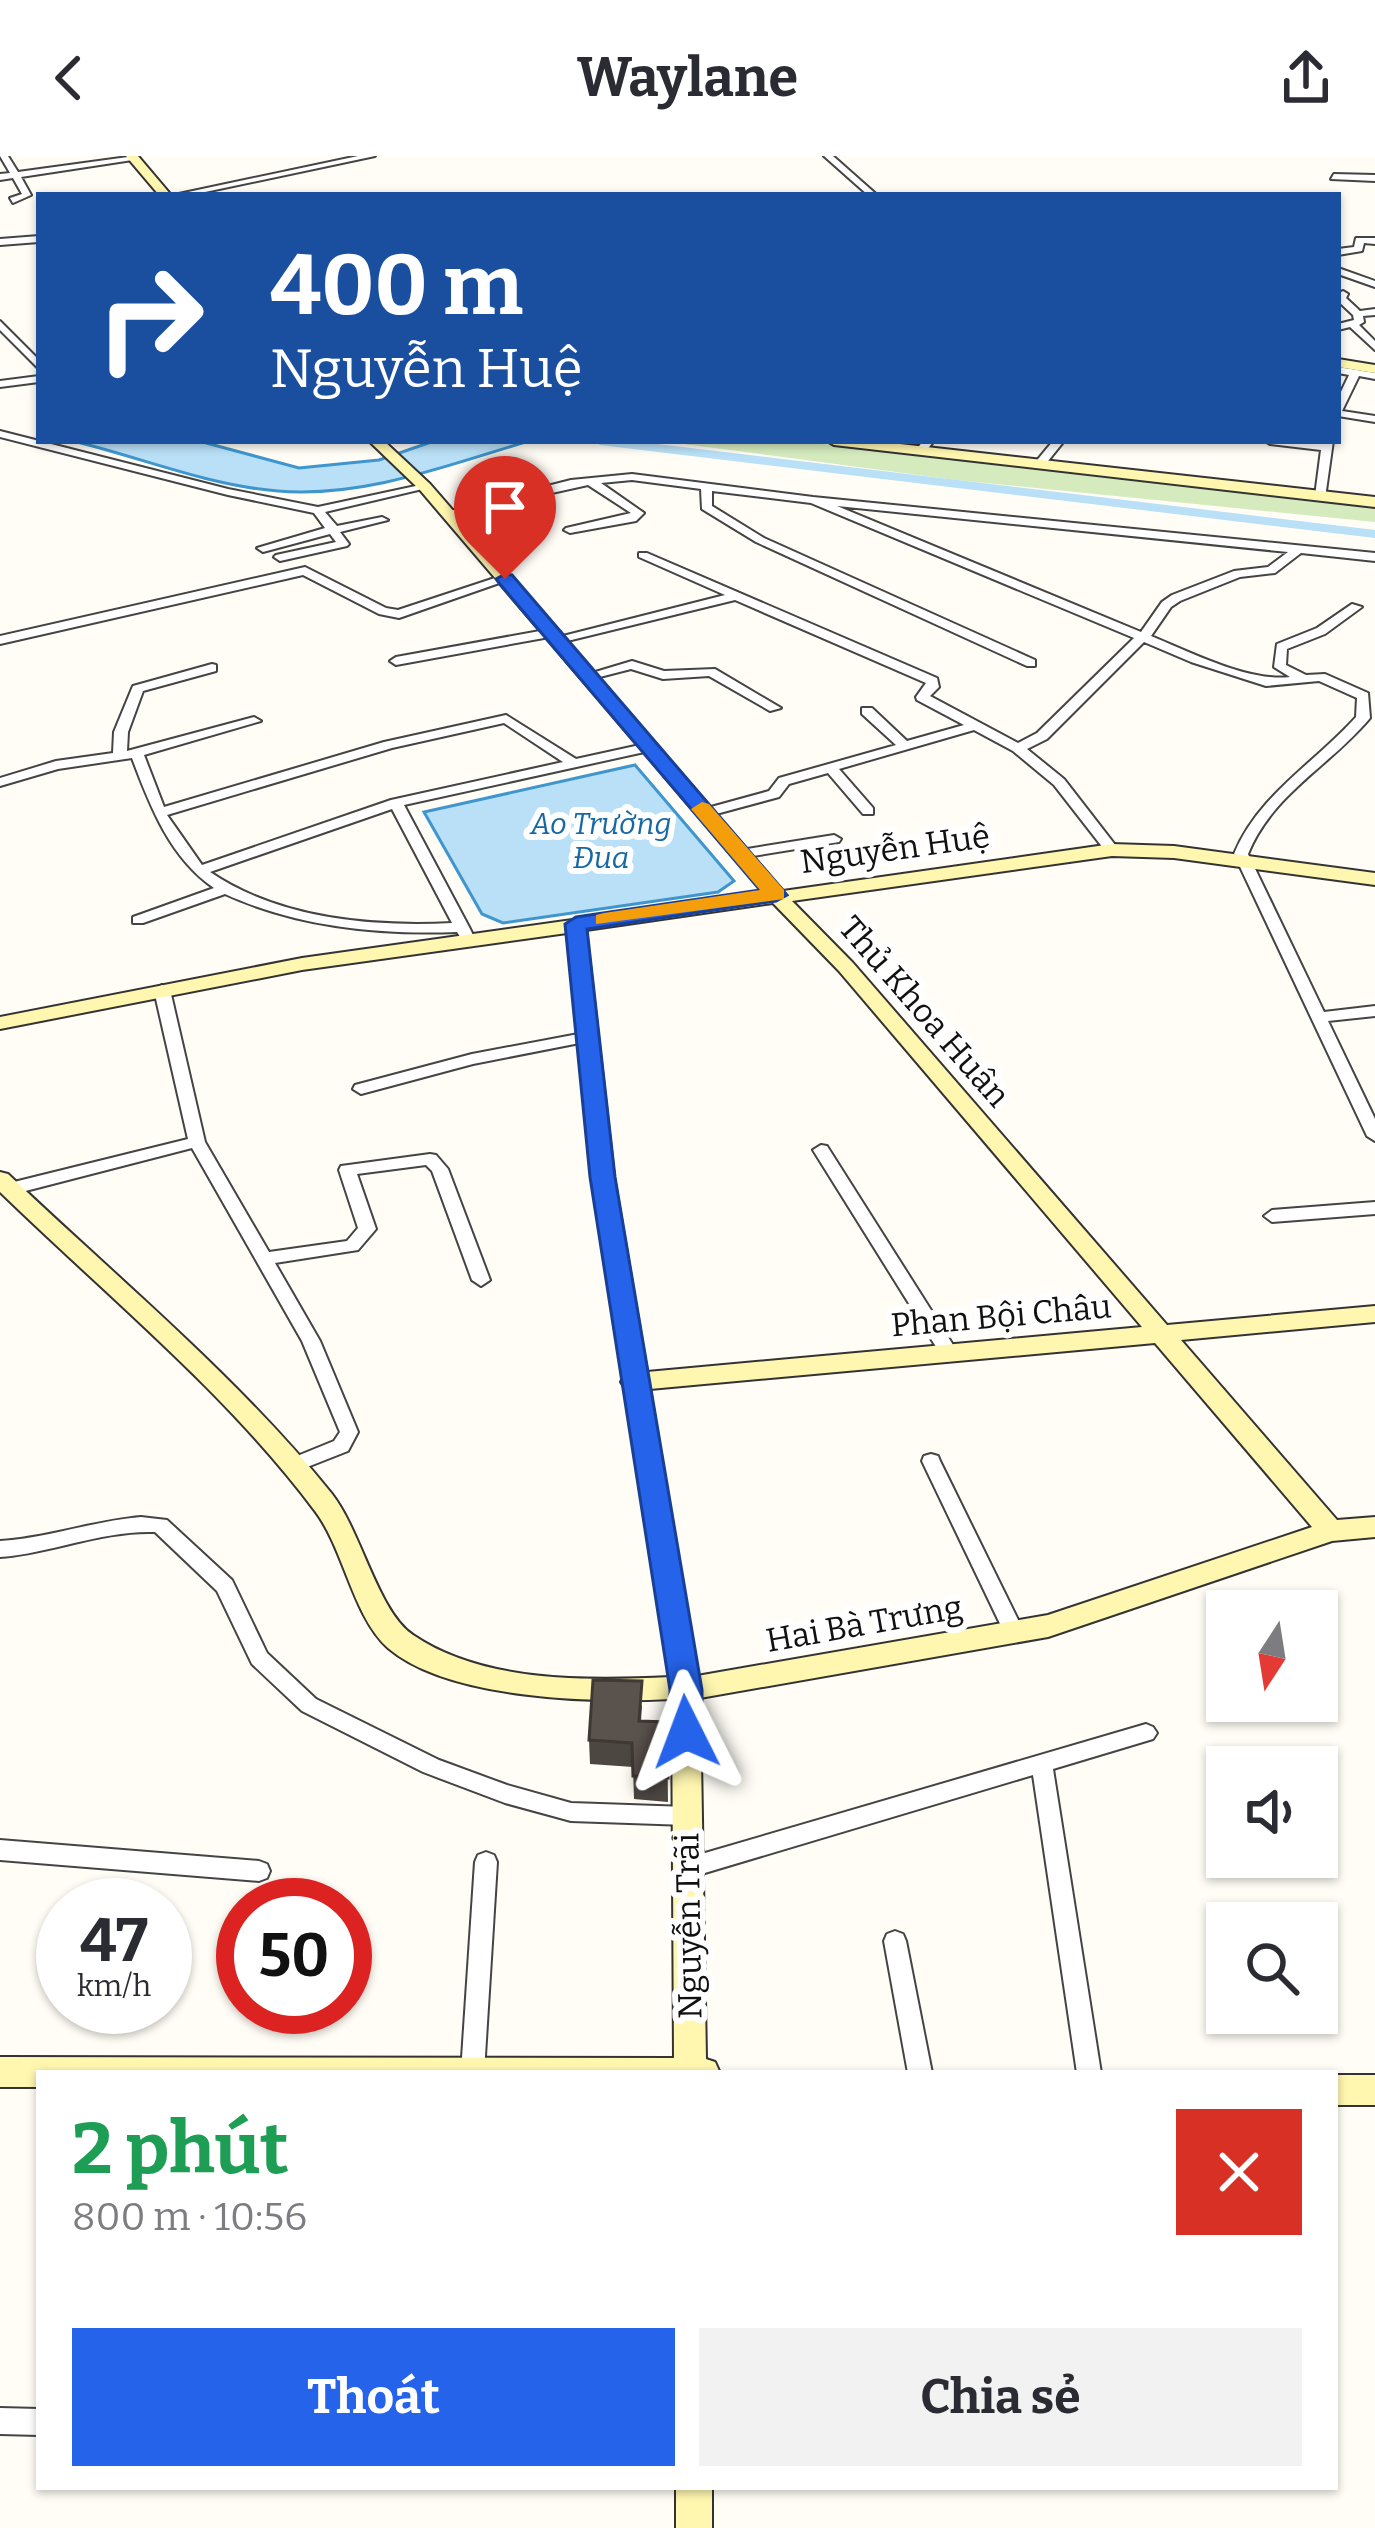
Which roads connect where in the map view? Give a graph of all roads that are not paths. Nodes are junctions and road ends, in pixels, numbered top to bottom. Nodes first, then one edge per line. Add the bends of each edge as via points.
1 (4, 156) edge
2 (370, 156) edge
3 (828, 156) edge
4 (133, 158) edge
5 (17, 174) junction
6 (1334, 176) dead end
7 (0, 177) edge
8 (1375, 178) edge
9 (162, 192) edge
10 (193, 192) edge
11 (870, 192) edge
12 (13, 200) dead end
13 (36, 238) edge
14 (1375, 241) edge
15 (0, 242) edge
16 (1341, 252) edge
17 (1341, 272) edge
18 (1375, 284) edge
19 (1343, 294) dead end
20 (1375, 312) edge
21 (1356, 320) junction
22 (0, 324) edge
23 (1341, 326) edge
24 (1375, 346) edge
25 (36, 363) edge
26 (1341, 367) edge
27 (1341, 368) edge
28 (1355, 373) junction
29 (1375, 373) edge
30 (36, 379) edge
31 (0, 384) edge
32 (1341, 404) edge
33 (1341, 412) edge
34 (1375, 419) edge
35 (0, 434) edge
36 (36, 443) edge
37 (39, 444) edge
38 (380, 444) edge
39 (884, 444) edge
40 (1057, 444) edge
41 (1328, 444) edge
42 (925, 446) edge
43 (1040, 464) junction
44 (589, 480) junction
45 (422, 485) junction
46 (707, 487) junction
47 (1321, 496) junction
48 (813, 500) junction
49 (1375, 502) edge
50 (318, 509) junction
51 (448, 513) junction
52 (382, 520) dead end
53 (335, 530) junction
54 (570, 530) dead end
55 (263, 548) dead end
56 (1298, 550) junction
57 (644, 555) dead end
58 (280, 557) dead end
59 (1375, 557) edge
60 (505, 579) junction
61 (739, 595) junction
62 (1356, 607) dead end
63 (555, 637) junction
64 (1142, 637) junction
65 (0, 640) edge
66 (396, 661) dead end
67 (1031, 663) dead end
68 (212, 668) dead end
69 (588, 676) junction
70 (1302, 678) junction
71 (775, 708) dead end
72 (867, 711) dead end
73 (254, 722) dead end
74 (971, 727) junction
75 (649, 747) junction
76 (906, 747) junction
77 (1018, 748) junction
78 (137, 753) junction
79 (120, 756) junction
80 (575, 764) junction
81 (832, 769) junction
82 (0, 782) edge
83 (396, 803) junction
84 (868, 812) dead end
85 (159, 813) junction
86 (705, 813) junction
87 (834, 839) dead end
88 (1112, 850) junction
89 (741, 854) junction
90 (1245, 862) junction
91 (200, 871) junction
92 (1375, 880) edge
93 (224, 889) junction
94 (776, 895) junction
95 (138, 920) dead end
96 (576, 924) junction
97 (465, 934) junction
98 (163, 990) junction
99 (1375, 1011) edge
100 (1317, 1017) junction
101 (0, 1023) edge
102 (589, 1037) junction
103 (362, 1089) dead end
104 (1366, 1101) edge
105 (1375, 1136) edge
106 (197, 1142) junction
107 (821, 1150) dead end
108 (5, 1184) edge
109 (1375, 1208) edge
110 (1272, 1216) dead end
111 (266, 1258) junction
112 (481, 1280) dead end
113 (1375, 1314) edge
114 (1158, 1334) junction
115 (949, 1354) junction
116 (633, 1382) junction
117 (932, 1461) dead end
118 (292, 1466) junction
119 (1375, 1527) edge
120 (1331, 1532) junction
121 (0, 1549) edge
122 (1014, 1632) junction
123 (686, 1690) junction
124 (1146, 1733) dead end
125 (1042, 1764) junction
126 (687, 1816) junction
127 (0, 1850) edge
128 (486, 1862) dead end
129 (688, 1868) junction
130 (259, 1871) dead end
131 (895, 1941) dead end
132 (472, 2070) edge
133 (690, 2070) edge
134 (919, 2070) edge
135 (1089, 2070) edge
136 (0, 2072) edge
137 (36, 2072) edge
138 (1338, 2090) edge
139 (1375, 2090) edge
140 (0, 2421) edge
141 (36, 2422) edge
142 (694, 2490) edge
143 (694, 2528) edge

1 - 5 street
2 - 10 street
3 - 11 street
4 - 5 street
4 - 9 street
5 - 7 street
5 - 12 street via 27,195
6 - 8 street
13 - 15 street
14 - 16 street
17 - 18 street
19 - 21 street
20 - 21 street
21 - 23 street
21 - 24 street
22 - 25 street
26 - 29 street
27 - 28 street
28 - 29 street
28 - 32 street
30 - 31 street
33 - 34 street
35 - 36 street
37 - 50 street
38 - 45 street, Thủ Khoa Huân
39 - 42 street
40 - 43 street
41 - 47 street
42 - 43 street
43 - 47 street
44 - 46 street
44 - 51 street
44 - 54 street via 638,513
45 - 50 street
45 - 51 street, Thủ Khoa Huân
46 - 48 street
46 - 67 street via 706,507 760,540
47 - 49 street
48 - 56 street
48 - 64 street
50 - 53 street
51 - 60 street, Thủ Khoa Huân
52 - 53 street
53 - 55 street
53 - 58 street via 343,544
56 - 59 street
56 - 64 street via 1271,571 1238,574 1176,598
57 - 61 street
60 - 63 street, Thủ Khoa Huân
60 - 65 street via 399,614 298,572
61 - 63 street
61 - 74 street via 932,681 922,697
62 - 70 street via 1281,647 1280,667
63 - 66 street
63 - 69 street, Thủ Khoa Huân
64 - 70 street via 1256,680
64 - 77 street via 1042,736
68 - 79 street via 138,689
69 - 71 street via 632,664 663,675 711,672
69 - 75 street, Thủ Khoa Huân
70 - 90 street via 1358,691 1363,718 1255,824 1243,846
72 - 76 street
73 - 78 street
74 - 76 street
74 - 77 street
75 - 80 street
75 - 86 street, Thủ Khoa Huân
76 - 81 street
77 - 88 street via 1059,782
78 - 79 street
78 - 85 street
79 - 82 street
80 - 83 street
80 - 85 street via 506,719
81 - 84 street
81 - 86 street
83 - 91 street
83 - 97 street
85 - 91 street
86 - 89 street, Thủ Khoa Huân
87 - 89 street
88 - 90 street, Nguyễn Huệ
88 - 94 street, Nguyễn Huệ
89 - 94 street, Thủ Khoa Huân
90 - 92 street, Nguyễn Huệ
90 - 100 street
91 - 93 street
93 - 95 street
93 - 97 street via 373,926
94 - 96 street, Nguyễn Huệ
94 - 114 street, Thủ Khoa Huân
96 - 97 street, Nguyễn Huệ
96 - 102 street, Nguyễn Trãi
97 - 98 street, Nguyễn Huệ
98 - 101 street, Nguyễn Huệ
98 - 106 street
99 - 100 street
100 - 104 street
102 - 103 street
102 - 116 street, Nguyễn Trãi
104 - 105 street
106 - 108 street
106 - 111 street
107 - 115 street
108 - 118 street, Hai Bà Trưng
109 - 110 street
111 - 112 street via 352,1246 367,1229 347,1170 430,1159
111 - 118 street via 349,1432 341,1446
113 - 114 street, Phan Bội Châu
114 - 115 street, Phan Bội Châu
114 - 120 street, Thủ Khoa Huân
115 - 116 street, Phan Bội Châu
116 - 123 street, Nguyễn Trãi
117 - 122 street
118 - 123 street, Hai Bà Trưng via 328,1508 396,1638 464,1670 515,1681
119 - 120 street, Hai Bà Trưng
120 - 122 street, Hai Bà Trưng
121 - 126 street via 160,1525 225,1586 259,1658 309,1705 505,1794 571,1811
122 - 123 street, Hai Bà Trưng
123 - 126 street, Nguyễn Trãi
124 - 125 street
125 - 129 street
125 - 135 street
126 - 129 street, Nguyễn Trãi
127 - 130 street
128 - 132 street
129 - 133 street, Nguyễn Trãi
131 - 134 street
136 - 137 street
138 - 139 street
140 - 141 street
142 - 143 street

